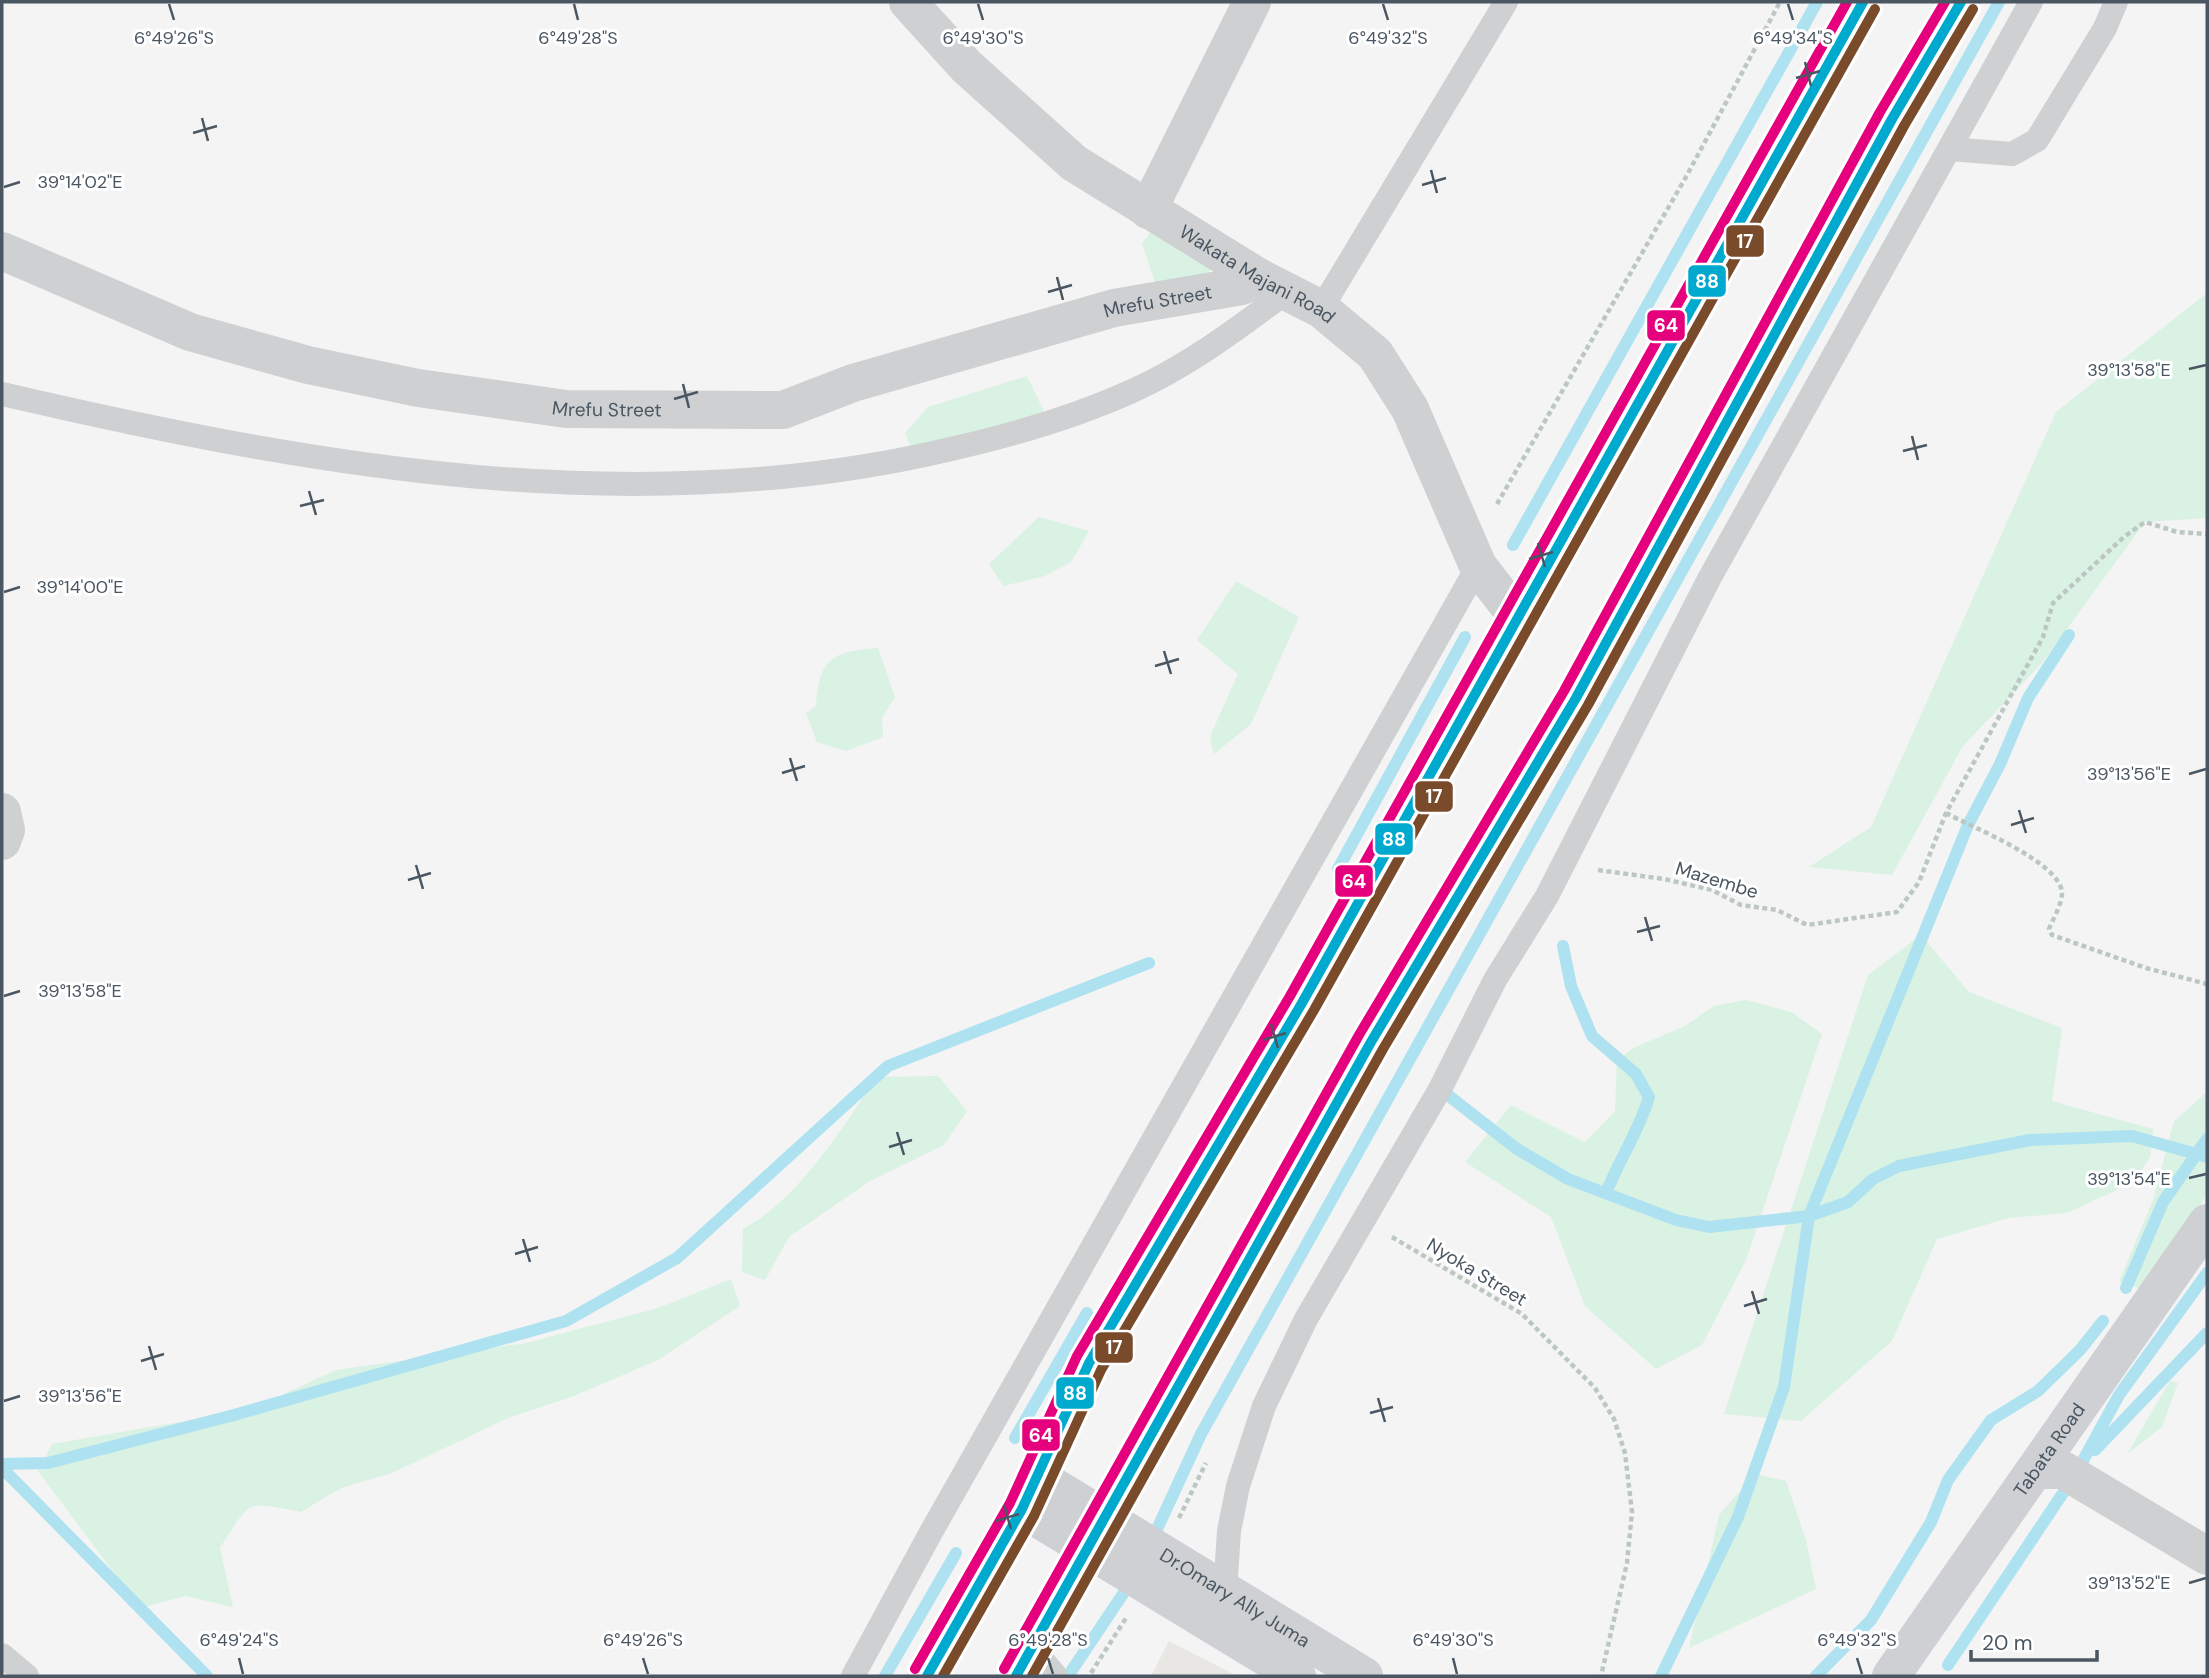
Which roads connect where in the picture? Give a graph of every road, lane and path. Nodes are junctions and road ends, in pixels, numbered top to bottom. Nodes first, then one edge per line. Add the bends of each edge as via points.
1 (908, 2) edge
2 (1252, 2) edge
3 (1506, 2) edge
4 (1780, 2) edge
5 (1863, 2) edge
6 (1961, 2) edge
7 (2031, 2) edge
8 (2116, 2) edge
9 (1950, 149) junction
10 (1148, 210) junction
11 (2, 251) edge
12 (1289, 293) junction
13 (2, 394) edge
14 (2207, 534) edge
15 (1474, 558) junction
16 (1519, 619) junction
17 (2, 812) edge
18 (1946, 813) junction
19 (2, 841) edge
20 (1548, 896) junction
21 (2207, 984) edge
22 (1361, 1219) junction
23 (2207, 1223) edge
24 (2035, 1470) junction
25 (1030, 1493) junction
26 (1096, 1533) junction
27 (2207, 1556) edge
28 (1225, 1592) junction
29 (2, 1655) edge
30 (1035, 1667) edge
31 (1901, 1672) edge
32 (27, 1676) edge
33 (853, 1676) edge
34 (927, 1676) edge
35 (1297, 1676) edge
36 (1364, 1676) edge
37 (1601, 1676) edge

1 - 10 street, Wakata Majani Road via 966,66 1074,163
2 - 10 street
3 - 12 lane
4 - 15 path
5 - 16 main road
6 - 26 main road via 1892,119 1576,698 1371,1042
7 - 9 lane
8 - 9 lane via 2037,140 2012,154
9 - 20 lane via 1709,579
10 - 12 street, Wakata Majani Road
11 - 12 street, Mrefu Street via 190,331 308,365 418,388 566,409 783,411 853,383 1114,308 1220,291
12 - 13 lane via 1210,349 1130,392 1034,429 896,463 793,478 643,485 500,479 360,465 166,432
12 - 15 street, Wakata Majani Road via 1375,354 1410,409
14 - 18 path, Mazembe via 2177,532 2146,522 2053,603 2043,637
15 - 16 street, Wakata Majani Road
15 - 33 lane
16 - 25 main road via 1302,1003 1088,1363
17 - 19 street via 6,830
18 - 20 path, Mazembe via 1919,882 1896,912 1878,916 1807,925 1777,910 1741,905 1712,890 1601,869
18 - 21 path via 2027,856 2059,881 2062,895 2049,929 2052,935
20 - 22 lane via 1495,980 1440,1089
22 - 28 lane via 1264,1406 1238,1486
22 - 37 path, Nyoka Street via 1522,1314 1595,1388 1615,1419 1625,1453 1632,1512 1627,1563
23 - 24 main road, Tabata Road
24 - 27 street via 2063,1471
24 - 31 main road, Tabata Road
25 - 26 main road
25 - 34 main road
26 - 28 main road, Dr.Omary Ally Juma
26 - 30 main road
26 - 35 main road, Dr.Omary Ally Juma
28 - 36 main road, Dr.Omary Ally Juma
29 - 32 lane

